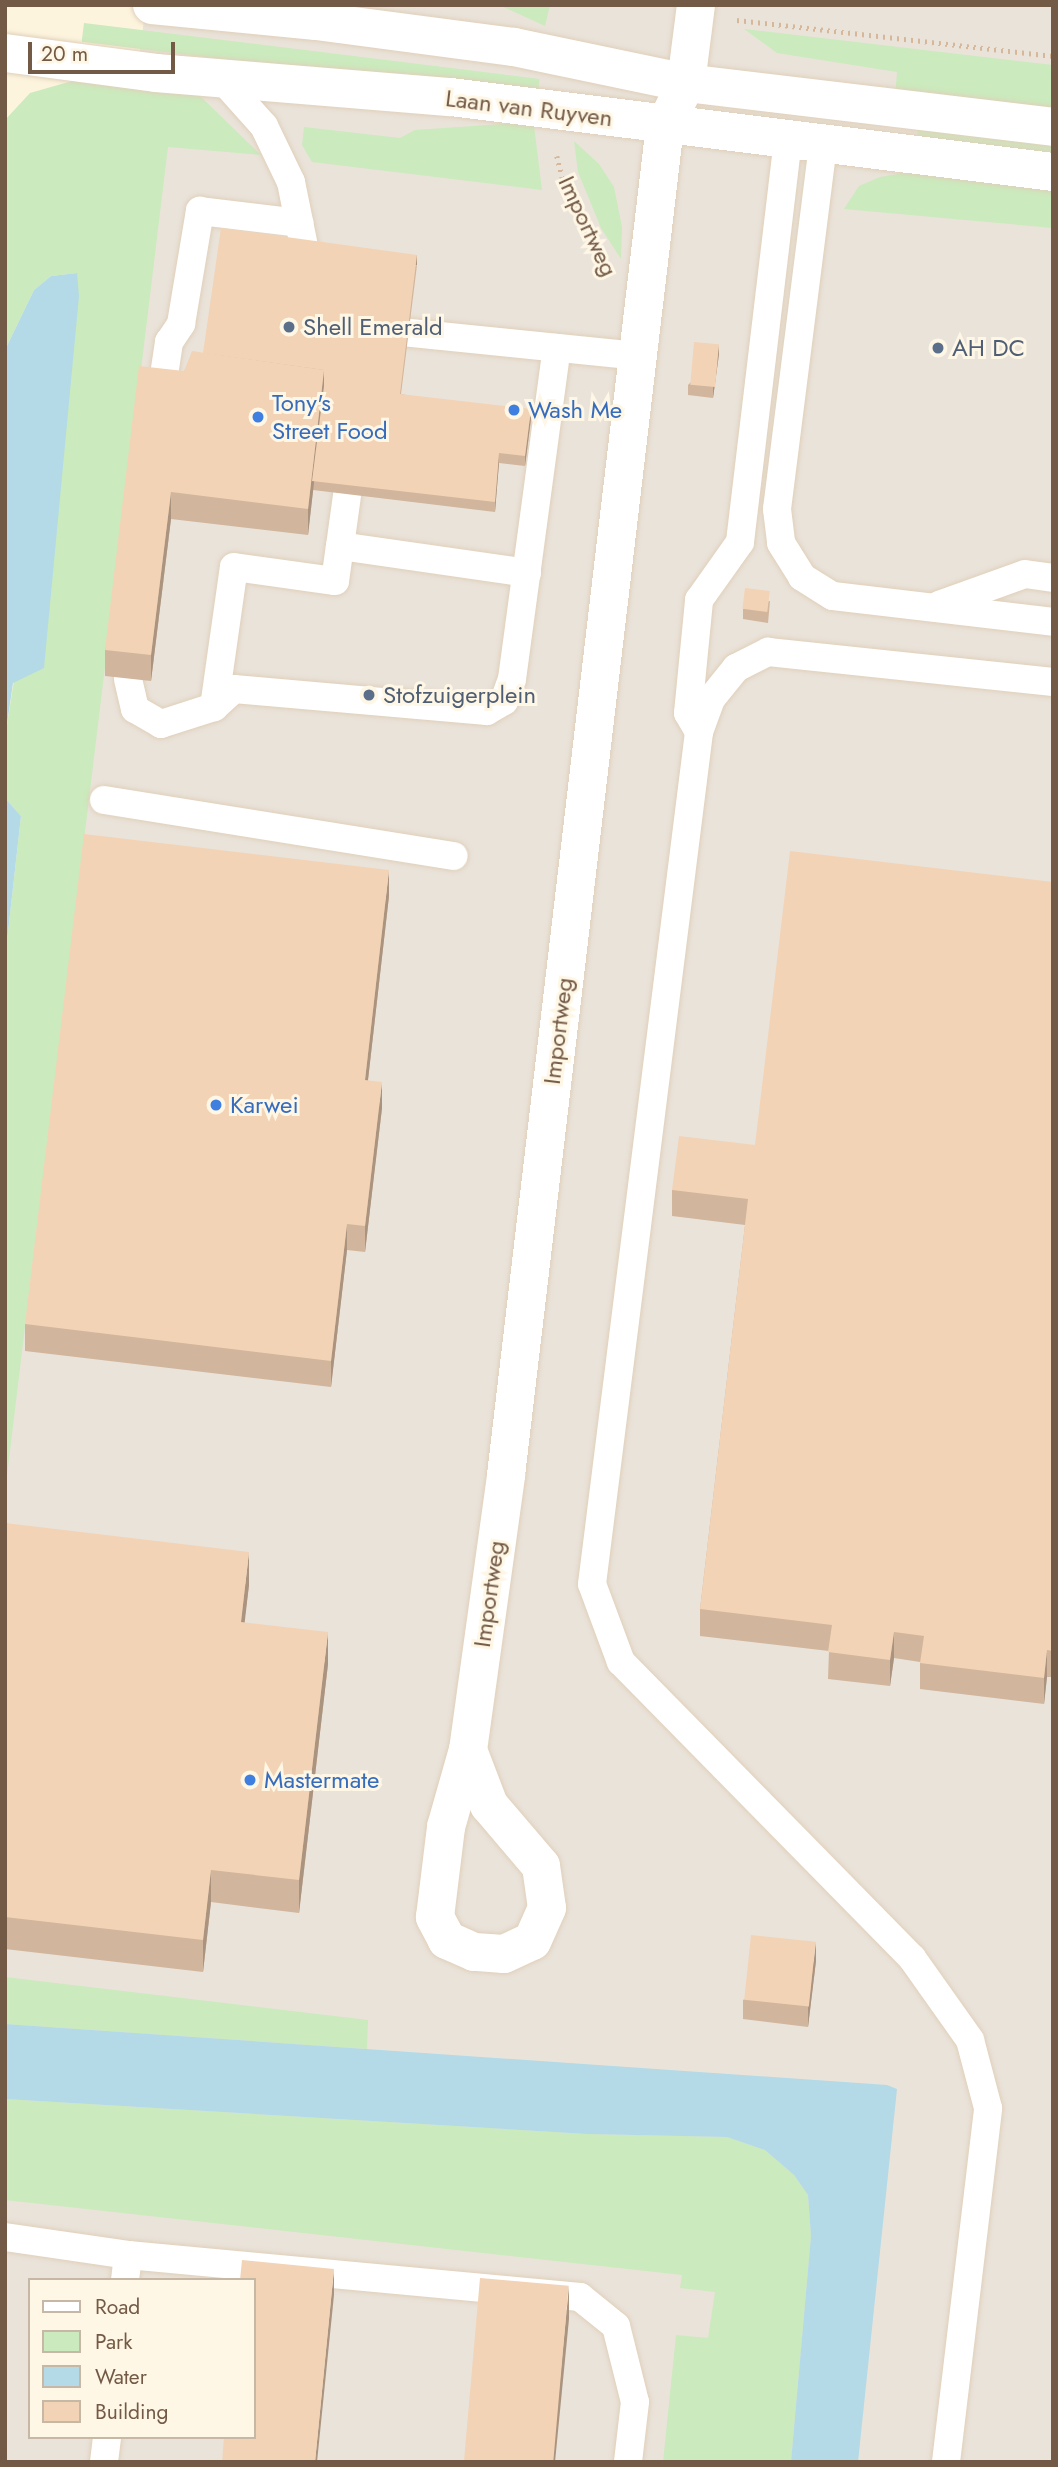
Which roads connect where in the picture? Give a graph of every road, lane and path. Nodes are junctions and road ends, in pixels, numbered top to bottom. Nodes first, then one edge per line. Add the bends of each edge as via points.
1 (152, 5) edge
2 (696, 10) edge
3 (5, 53) edge
4 (1053, 56) edge
5 (219, 77) junction
6 (687, 83) junction
7 (561, 111) junction
8 (665, 126) junction
9 (1053, 128) edge
10 (806, 143) junction
11 (1053, 172) edge
12 (299, 223) junction
13 (314, 298) edge
14 (641, 311) junction
15 (360, 337) edge
16 (557, 348) junction
17 (636, 356) junction
18 (161, 395) edge
19 (355, 437) edge
20 (340, 546) junction
21 (527, 572) junction
22 (1053, 578) edge
23 (933, 607) junction
24 (1053, 622) edge
25 (128, 679) edge
26 (1053, 682) edge
27 (214, 707) junction
28 (699, 732) junction
29 (104, 800) dead end
30 (454, 856) dead end
31 (468, 1750) junction
32 (5, 2237) edge
33 (126, 2267) edge
34 (107, 2439) edge
35 (104, 2462) edge
36 (628, 2462) edge
37 (946, 2462) edge

1 - 6 street, Laan van Ruyven via 514,47
2 - 4 path
2 - 6 street, Importweg
3 - 5 street, Laan van Ruyven
5 - 7 street, Laan van Ruyven
5 - 12 lane via 264,126 291,182
6 - 8 street, Importweg
6 - 9 street, Laan van Ruyven
7 - 8 street, Laan van Ruyven
7 - 14 path, Importweg via 557,157 563,180 608,277
8 - 10 street, Laan van Ruyven
8 - 14 street, Importweg
10 - 11 street, Laan van Ruyven
10 - 23 lane via 777,509 781,544 802,577 833,596
10 - 28 lane via 740,542 699,600 688,713
12 - 13 lane
12 - 18 lane via 201,211 181,324 169,342
14 - 17 street, Importweg
15 - 16 lane
16 - 17 lane
16 - 21 lane
17 - 31 street, Importweg via 506,1475
19 - 20 lane
20 - 21 lane
20 - 27 lane via 335,581 234,567
21 - 27 lane via 512,678 504,701 487,711 234,689
22 - 23 lane via 1025,574
23 - 24 lane
25 - 27 lane via 135,709 161,724
26 - 28 lane via 768,652 736,668 711,699
28 - 37 lane via 592,1584 621,1662 912,1958 970,2040 988,2108
29 - 30 lane
31 - 31 street, Importweg via 446,1827 435,1917 447,1940 474,1952 504,1954 532,1941 547,1908 541,1866 489,1805
32 - 33 lane
33 - 36 lane via 580,2297 617,2326 635,2402
34 - 35 lane

